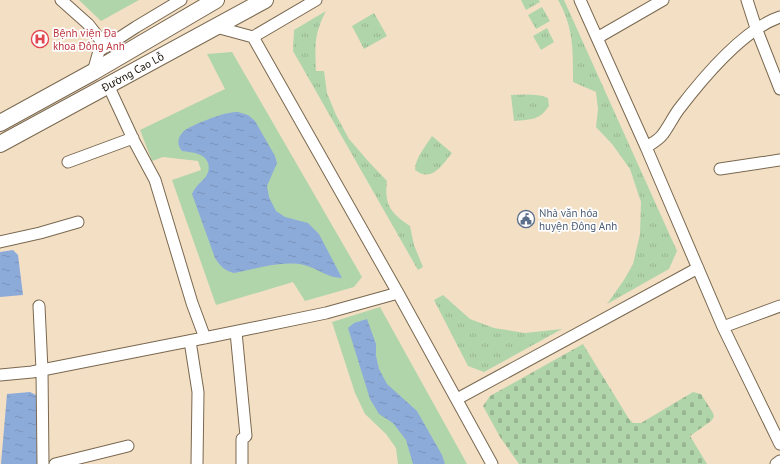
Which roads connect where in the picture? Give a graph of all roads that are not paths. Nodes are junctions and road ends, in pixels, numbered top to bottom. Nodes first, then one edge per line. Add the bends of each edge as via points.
1 (61, 0) edge
2 (181, 0) edge
3 (216, 0) edge
4 (265, 0) edge
5 (316, 0) edge
6 (580, 0) edge
7 (663, 0) edge
8 (747, 0) edge
9 (190, 15) junction
10 (780, 17) edge
11 (216, 27) junction
12 (756, 28) junction
13 (253, 37) junction
14 (597, 38) junction
15 (106, 47) junction
16 (93, 72) junction
17 (108, 85) junction
18 (780, 89) edge
19 (0, 123) edge
20 (133, 138) junction
21 (0, 144) edge
22 (646, 147) junction
23 (780, 160) edge
24 (68, 162) dead end
25 (720, 169) dead end
26 (78, 222) dead end
27 (0, 242) edge
28 (698, 268) junction
29 (398, 293) junction
30 (39, 306) dead end
31 (780, 306) edge
32 (723, 327) junction
33 (236, 332) junction
34 (205, 338) junction
35 (190, 341) junction
36 (37, 371) junction
37 (0, 375) edge
38 (457, 399) junction
39 (780, 444) edge
40 (128, 446) dead end
41 (780, 461) edge
42 (43, 464) edge
43 (55, 464) edge
44 (198, 464) edge
45 (242, 464) edge
46 (492, 464) edge
47 (776, 464) edge

1 - 15 street via 88,24
2 - 9 street
2 - 15 street
3 - 9 main road, Đường Cao Lỗ
4 - 11 main road, Đường Cao Lỗ
5 - 13 street
6 - 14 street
7 - 14 street
8 - 12 street
9 - 16 main road, Đường Cao Lỗ
10 - 12 street
11 - 13 street
11 - 17 main road, Đường Cao Lỗ
12 - 18 street
12 - 22 street via 693,91 673,116 662,136
13 - 29 street
14 - 22 street
15 - 16 street via 99,51
16 - 19 main road, Đường Cao Lỗ
17 - 20 street
17 - 21 main road, Đường Cao Lỗ
20 - 24 street
20 - 34 street via 155,180
22 - 28 street
23 - 25 street
26 - 27 street
28 - 32 street
28 - 38 street
29 - 33 street via 326,313
29 - 38 street
30 - 36 street
31 - 32 street
32 - 39 street
33 - 34 street
33 - 45 street via 246,436 242,440
34 - 35 street
35 - 36 street
35 - 44 street via 198,392
36 - 37 street
36 - 42 street
38 - 46 street
40 - 43 street
41 - 47 street

